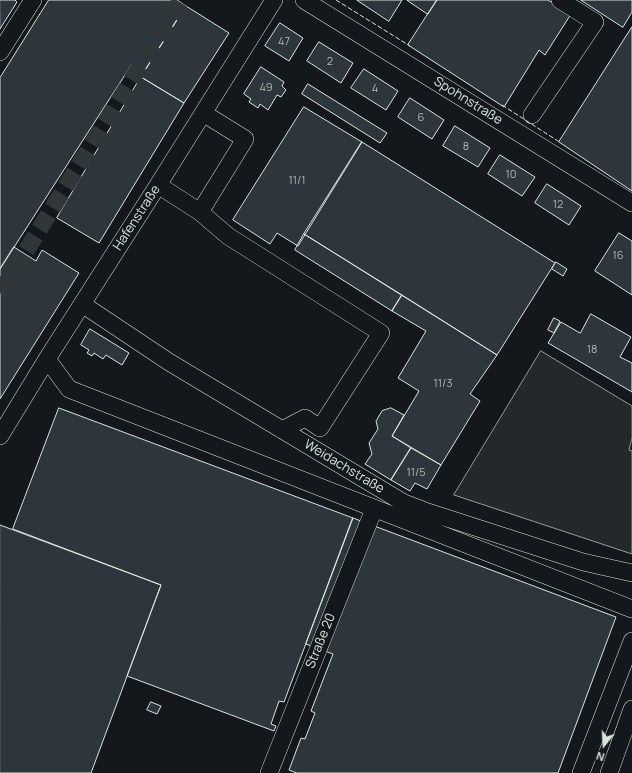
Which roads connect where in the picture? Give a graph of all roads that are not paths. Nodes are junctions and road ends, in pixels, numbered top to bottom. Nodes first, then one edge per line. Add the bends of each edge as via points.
1 (33, 0) edge
2 (274, 0) edge
3 (304, 0) edge
4 (560, 0) edge
5 (0, 52) edge
6 (203, 113) junction
7 (532, 115) dead end
8 (158, 185) junction
9 (632, 203) edge
10 (200, 212) junction
11 (82, 304) junction
12 (47, 359) junction
13 (282, 430) junction
14 (0, 436) edge
15 (374, 509) junction
16 (632, 573) edge
17 (632, 609) edge
18 (632, 641) edge
19 (632, 710) edge
20 (269, 773) edge
21 (581, 773) edge
22 (608, 773) edge

1 - 5 street
2 - 6 street, Hafenstraße
3 - 9 street, Spohnstraße
4 - 7 street via 595,22
6 - 8 street, Hafenstraße
6 - 10 street via 245,139
8 - 10 street
8 - 11 street, Hafenstraße
10 - 13 street via 228,236 381,333 320,428 305,418
11 - 12 street, Hafenstraße
11 - 13 street, Weidachstraße via 169,362
12 - 14 street, Hafenstraße
12 - 15 street via 69,389
13 - 16 street, Weidachstraße via 404,503 583,562
15 - 17 street
15 - 20 street, Straße 20
18 - 21 street
19 - 22 street

